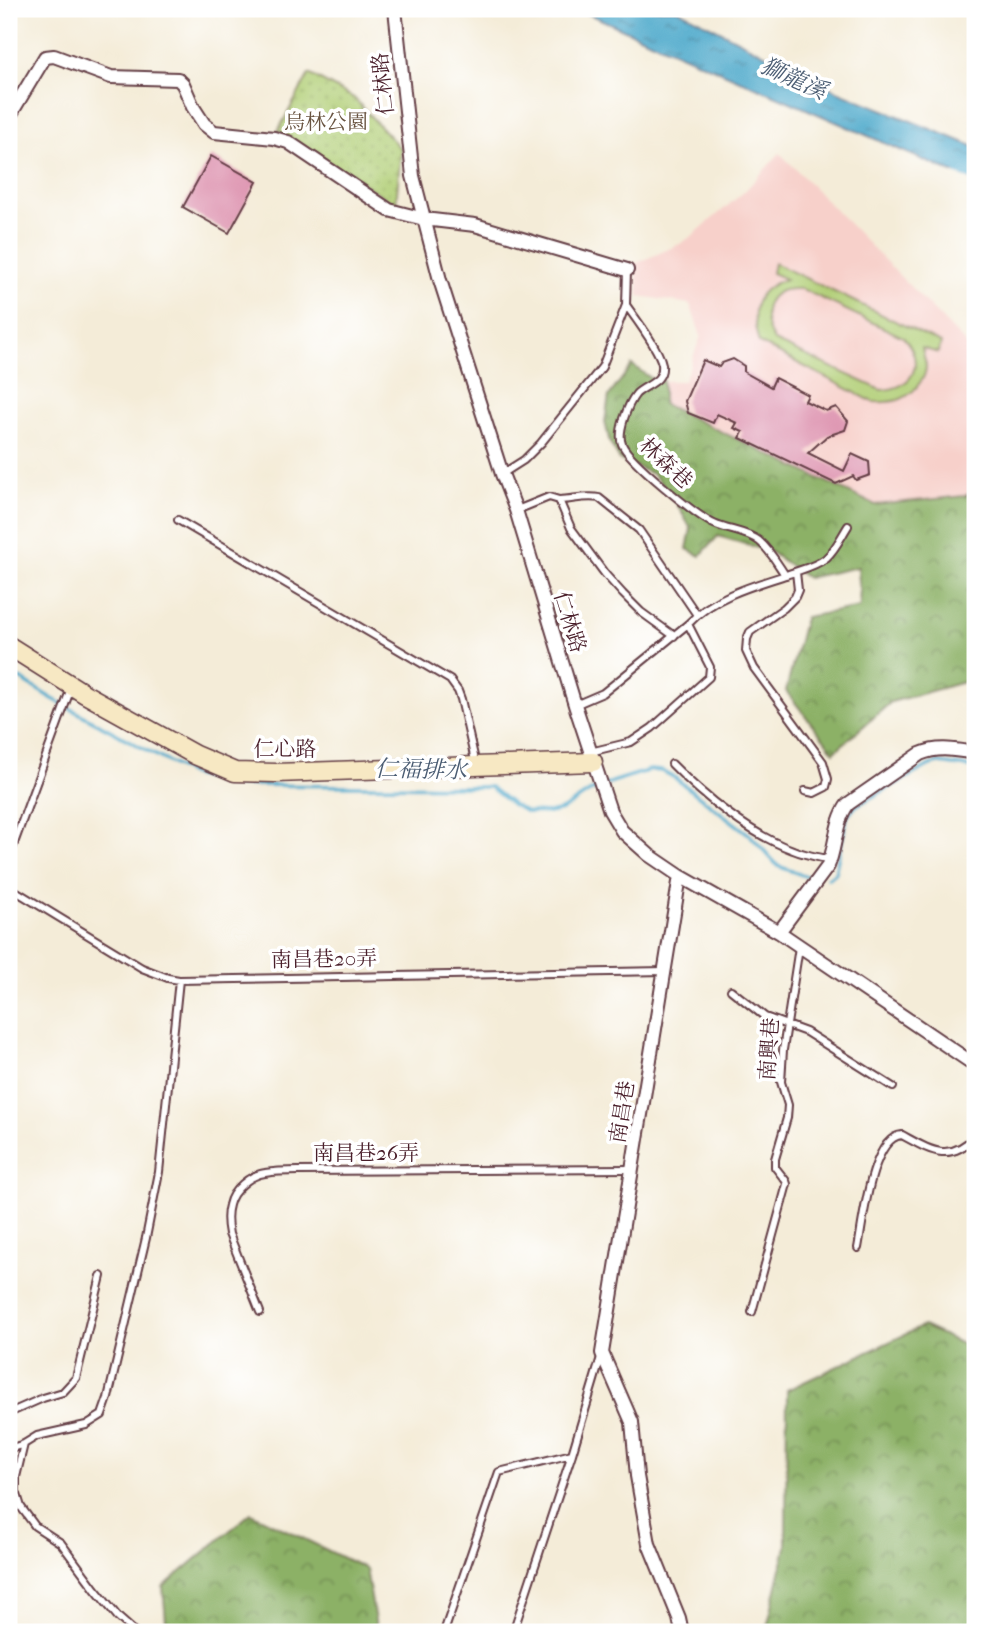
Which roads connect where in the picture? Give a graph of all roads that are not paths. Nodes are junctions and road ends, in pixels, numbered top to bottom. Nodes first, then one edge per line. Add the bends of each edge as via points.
1 (395, 9) edge
2 (9, 117) edge
3 (424, 219) junction
4 (627, 270) joint
5 (626, 304) junction
6 (502, 474) junction
7 (559, 500) junction
8 (516, 510) junction
9 (178, 520) dead end
10 (848, 526) dead end
11 (796, 572) junction
12 (785, 575) junction
13 (696, 615) junction
14 (688, 624) junction
15 (674, 636) junction
16 (9, 646) edge
17 (69, 693) junction
18 (575, 705) junction
19 (975, 753) edge
20 (594, 764) junction
21 (672, 764) dead end
22 (476, 766) junction
23 (805, 791) dead end
24 (9, 857) edge
25 (831, 860) junction
26 (680, 876) junction
27 (9, 887) edge
28 (779, 932) junction
29 (799, 947) junction
30 (665, 971) junction
31 (179, 979) junction
32 (732, 990) dead end
33 (787, 1026) junction
34 (975, 1066) edge
35 (892, 1087) dead end
36 (975, 1136) edge
37 (632, 1169) junction
38 (858, 1248) dead end
39 (102, 1276) dead end
40 (260, 1312) dead end
41 (752, 1312) dead end
42 (602, 1353) junction
43 (9, 1413) edge
44 (24, 1444) junction
45 (9, 1449) edge
46 (572, 1454) junction
47 (135, 1632) edge
48 (444, 1632) edge
49 (513, 1632) edge
50 (682, 1632) edge

1 - 3 street, 仁林路 via 413,176
2 - 3 street via 45,57 54,56 111,77 178,79 204,124 214,132 288,142 389,210
3 - 4 street via 475,225
3 - 6 street, 仁林路
4 - 5 lane
5 - 6 lane via 602,367 541,443
5 - 12 lane, 林森巷 via 662,365 656,382 633,397 623,421 622,445 694,513 758,540
6 - 8 street, 仁林路
7 - 8 lane via 549,497
7 - 13 lane via 599,498 639,530
7 - 15 lane via 572,528 605,573 641,612
8 - 18 street, 仁林路
9 - 22 lane via 450,680 461,699
10 - 11 lane via 824,560
11 - 12 lane
11 - 23 lane via 795,597 750,632 746,651 823,762 826,787 814,793
12 - 13 lane via 736,591
13 - 14 lane
14 - 15 lane
14 - 20 lane via 710,667 709,677 652,728
15 - 18 lane via 603,693
16 - 17 street, 仁心路
17 - 22 street, 仁心路 via 235,772
17 - 24 lane
18 - 20 street, 仁林路
19 - 25 street via 930,750 856,798 842,811
20 - 22 street, 仁心路
20 - 26 street, 仁林路 via 622,831
21 - 25 lane via 715,803 757,832 793,851
25 - 28 street
26 - 28 street, 仁林路
26 - 30 street, 南昌巷
27 - 31 lane, 南昌巷20弄 via 142,968
28 - 29 street, 仁林路
29 - 33 lane, 南興巷
29 - 34 street, 仁林路
30 - 31 lane, 南昌巷20弄
30 - 37 street, 南昌巷
31 - 44 lane via 159,1171 108,1398 102,1415 86,1425 37,1436
32 - 33 lane via 765,1017
33 - 35 lane via 806,1032
33 - 41 lane, 南興巷 via 781,1082 787,1118 775,1159 787,1184
36 - 38 lane via 960,1149 944,1154 902,1135 889,1140 872,1172
37 - 40 lane, 南昌巷26弄 via 262,1173 237,1189 227,1221
37 - 42 street, 南昌巷
39 - 43 lane via 76,1378 63,1392
42 - 46 lane, 南昌巷
42 - 50 street via 632,1422 649,1544
44 - 45 lane
44 - 47 lane via 16,1477 21,1507 35,1527 61,1543
46 - 48 lane via 499,1472
46 - 49 lane, 南昌巷

